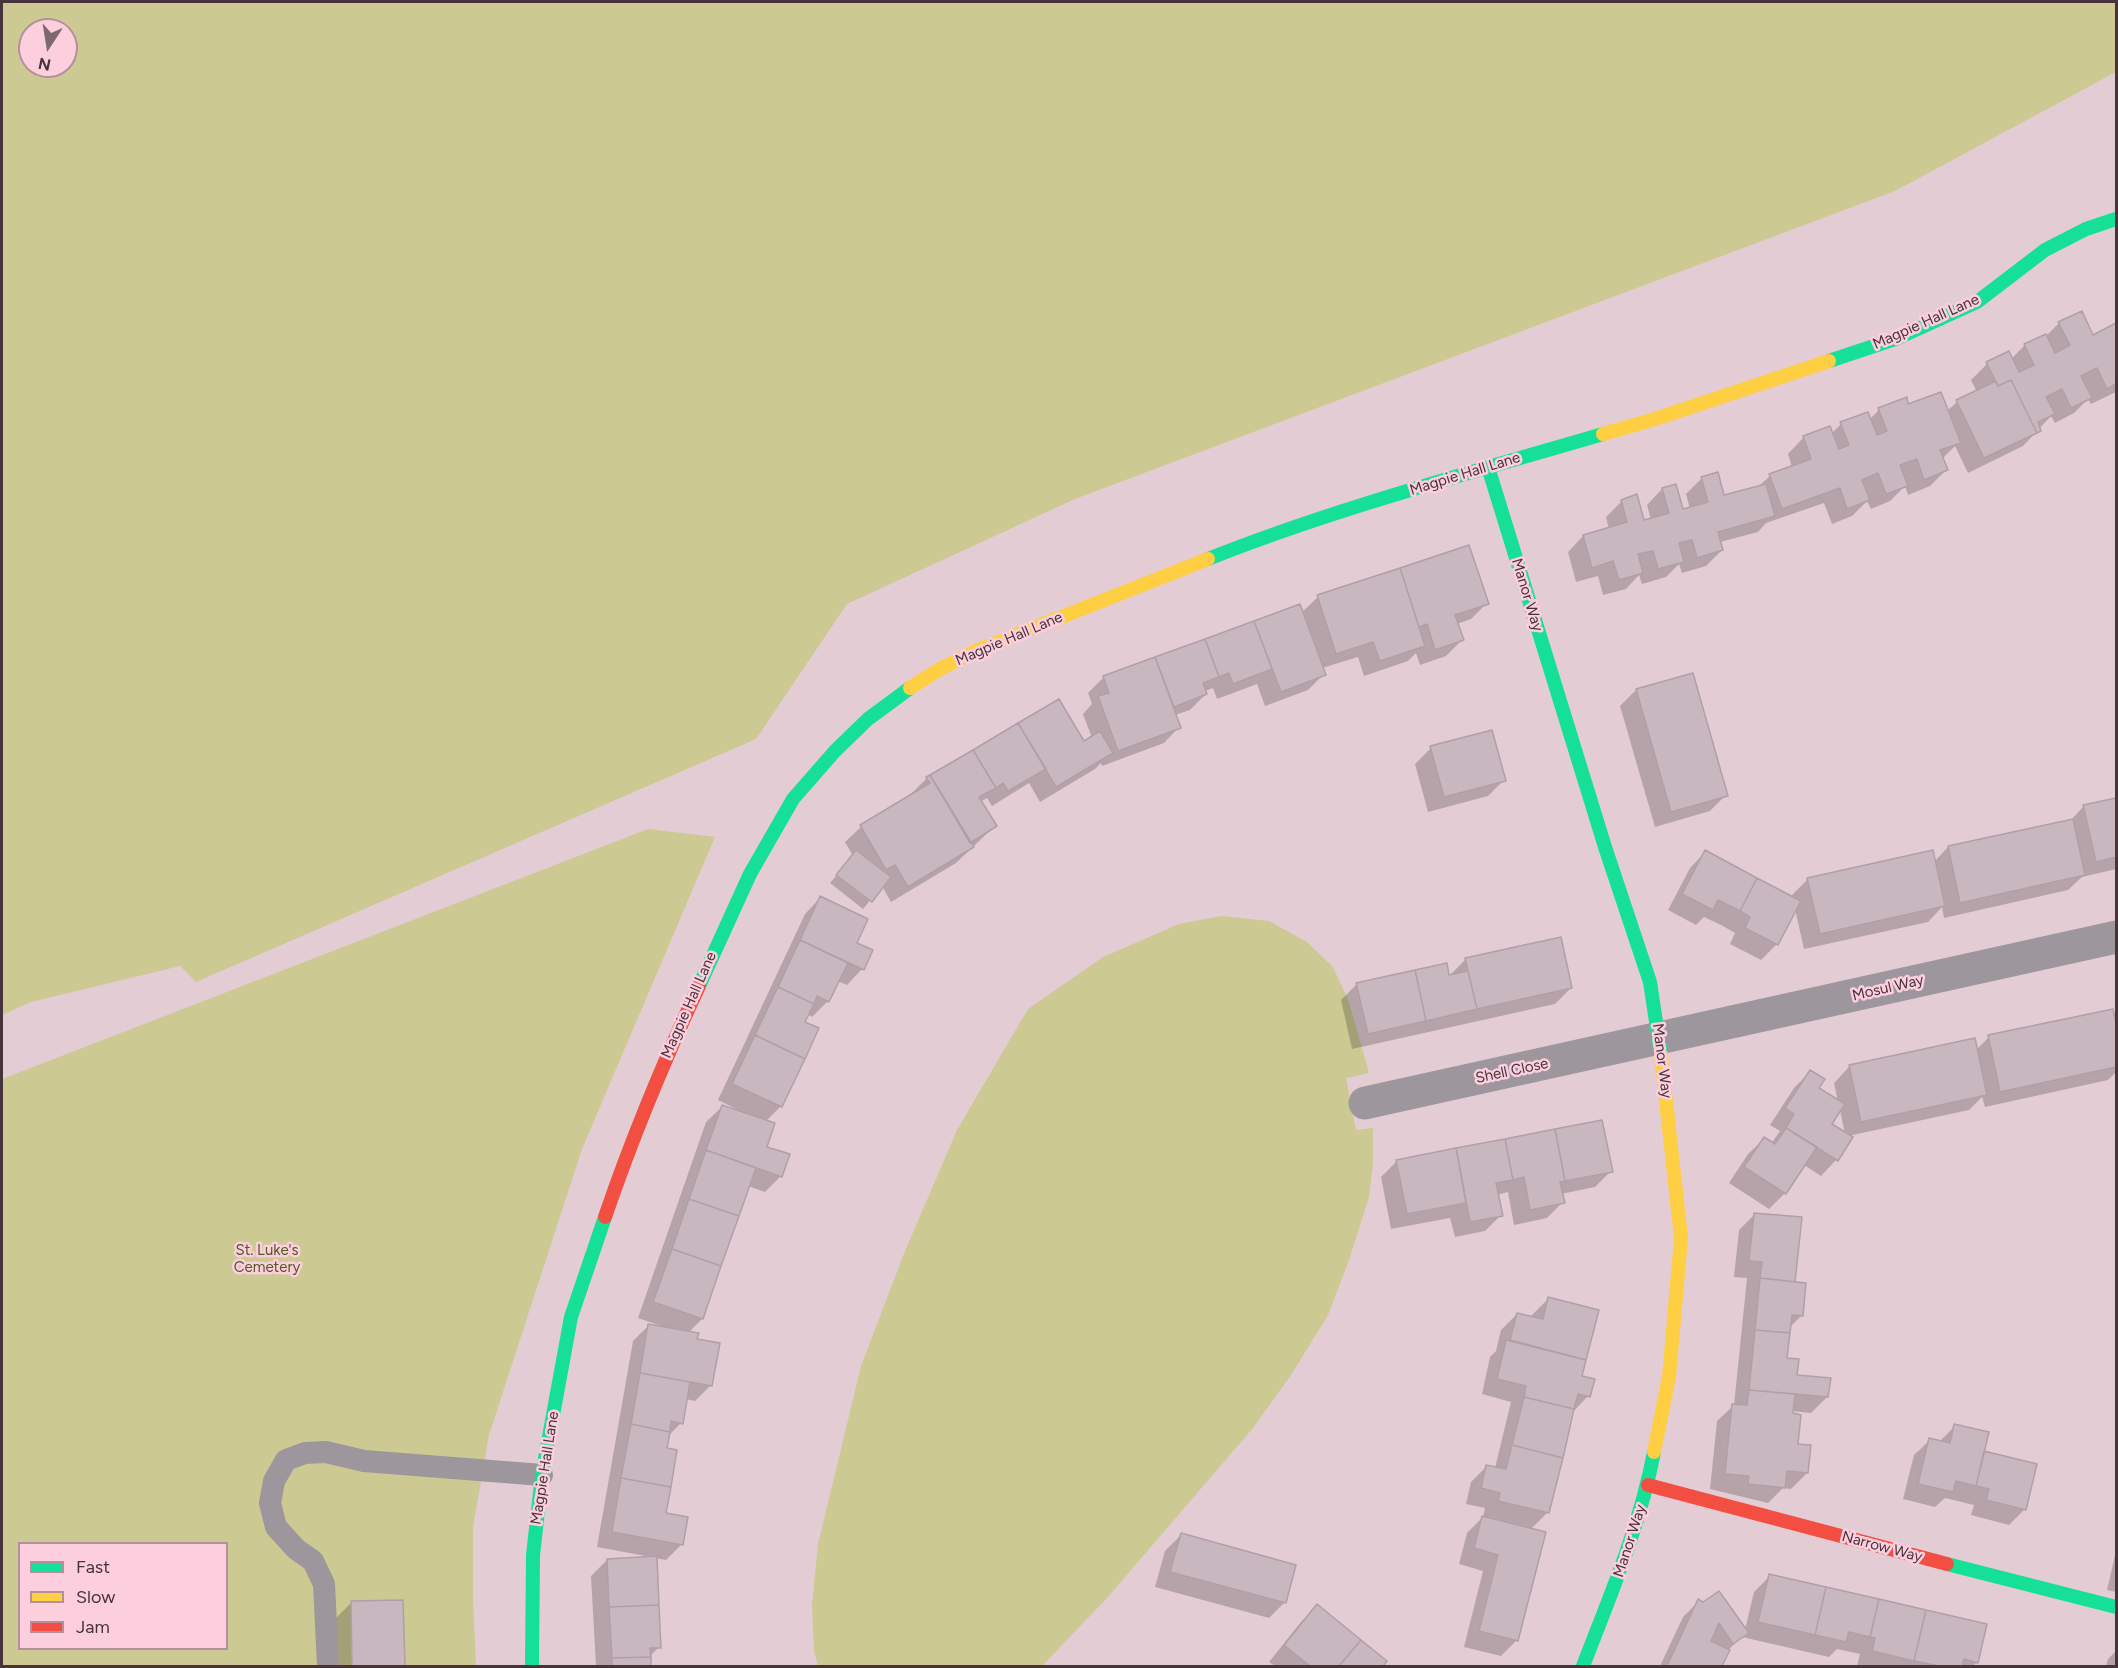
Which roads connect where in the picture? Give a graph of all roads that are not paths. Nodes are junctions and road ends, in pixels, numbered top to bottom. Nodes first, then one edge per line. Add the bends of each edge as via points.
1 (2116, 219) edge
2 (1488, 467) junction
3 (2116, 938) edge
4 (1660, 1038) junction
5 (1365, 1103) dead end
6 (542, 1475) junction
7 (1648, 1485) junction
8 (2116, 1606) edge
9 (328, 1666) edge
10 (532, 1666) edge
11 (1583, 1666) edge

1 - 2 street, Magpie Hall Lane via 2045,250 1977,302 1898,338 1655,419
2 - 4 street, Manor Way via 1650,982
2 - 6 street, Magpie Hall Lane via 1261,538 978,650 903,692 835,751 794,799 750,874 661,1067 571,1317
3 - 4 street, Mosul Way
4 - 5 street, Shell Close
4 - 7 street, Manor Way via 1681,1238 1669,1377
6 - 9 lane via 364,1461 326,1452 305,1453 286,1460 274,1481 270,1503 276,1527 313,1561 324,1584
6 - 10 street, Magpie Hall Lane via 533,1555
7 - 8 street, Narrow Way
7 - 11 street, Manor Way

